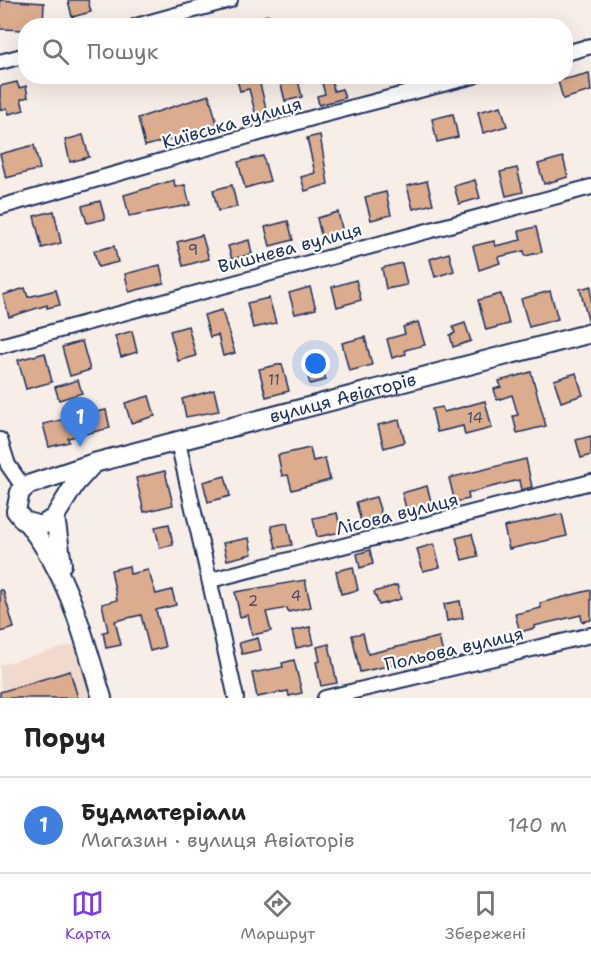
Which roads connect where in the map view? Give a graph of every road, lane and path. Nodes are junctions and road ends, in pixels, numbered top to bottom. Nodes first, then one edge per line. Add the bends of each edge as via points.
1 (230, 0) edge
2 (165, 18) edge
3 (591, 46) edge
4 (573, 51) edge
5 (18, 57) edge
6 (0, 62) edge
7 (443, 84) edge
8 (591, 187) edge
9 (0, 207) edge
10 (591, 333) edge
11 (0, 346) edge
12 (0, 440) edge
13 (178, 442) junction
14 (94, 463) junction
15 (591, 482) edge
16 (26, 488) junction
17 (0, 495) edge
18 (0, 510) edge
19 (56, 515) junction
20 (26, 523) junction
21 (211, 580) junction
22 (66, 586) junction
23 (591, 635) edge
24 (102, 698) edge
25 (236, 698) edge
26 (325, 698) edge

1 - 2 street
3 - 4 street
5 - 6 street
7 - 9 street, Київська вулиця
8 - 11 street, Вишнева вулиця
10 - 13 main road, вулиця Авіаторів
12 - 16 street via 8,465
13 - 14 main road, вулиця Авіаторів
13 - 21 street
14 - 16 main road, вулиця Авіаторів
14 - 19 main road
15 - 21 street, Лісова вулиця
16 - 17 main road, вулиця Авіаторів
16 - 19 main road via 52,489 58,500
16 - 20 main road via 16,511
18 - 20 main road
19 - 20 main road via 41,526
19 - 22 main road
20 - 22 main road via 50,552
21 - 25 street
22 - 24 main road
23 - 26 street, Польова вулиця

